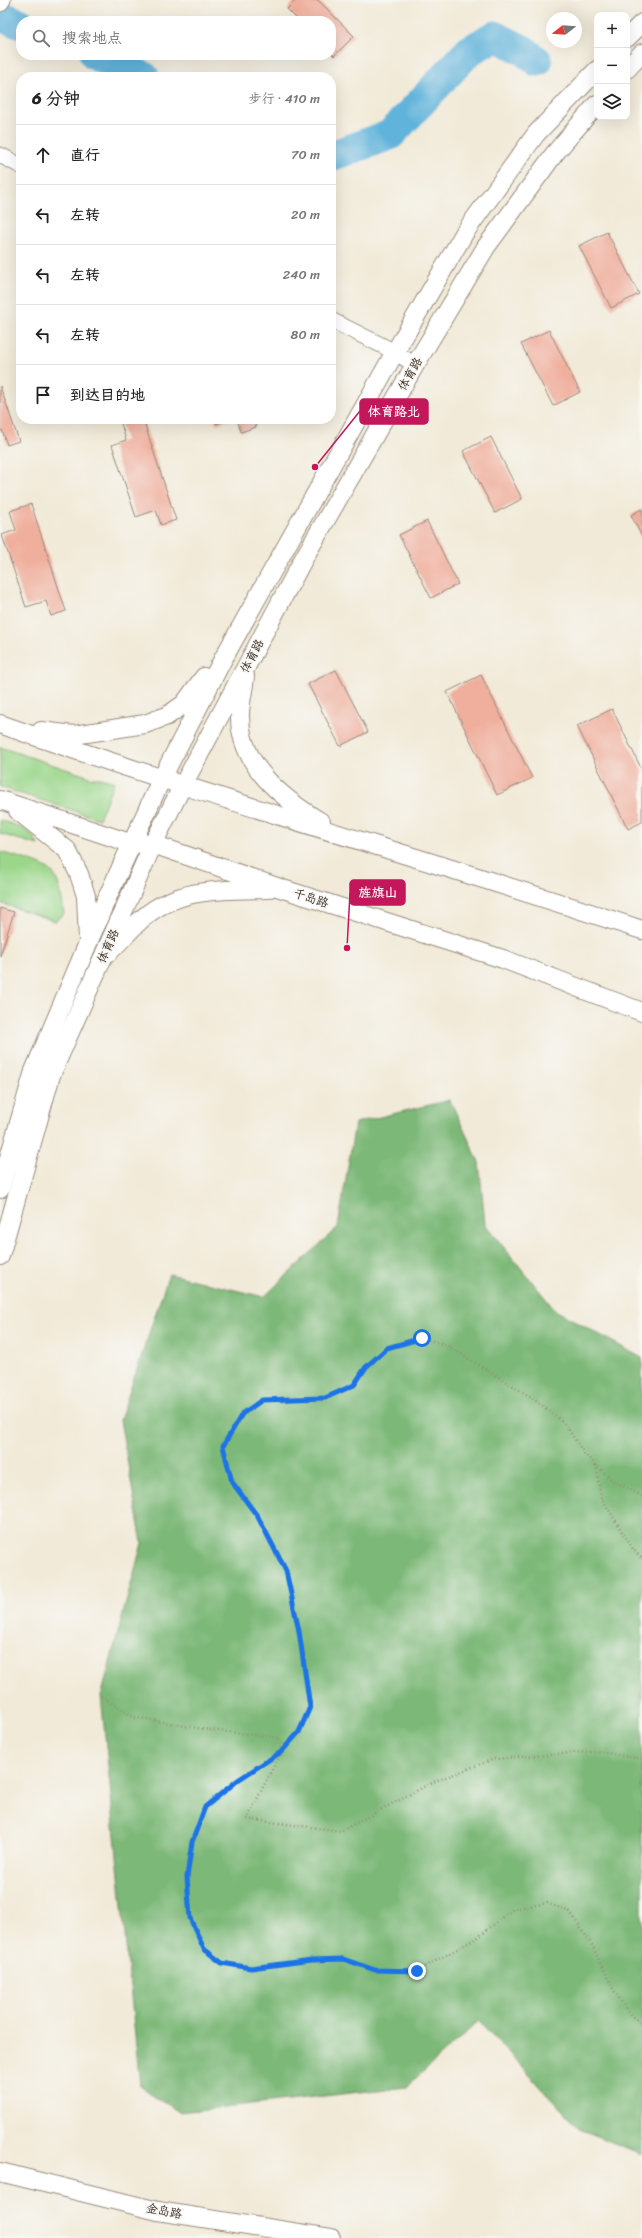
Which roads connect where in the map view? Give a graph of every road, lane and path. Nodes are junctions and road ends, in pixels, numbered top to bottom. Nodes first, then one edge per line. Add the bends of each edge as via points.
1 (4, 0) edge
2 (0, 4) edge
3 (642, 23) edge
4 (630, 35) edge
5 (642, 53) edge
6 (630, 66) edge
7 (594, 73) edge
8 (594, 108) edge
9 (0, 155) edge
10 (16, 163) edge
11 (336, 322) edge
12 (395, 352) junction
13 (415, 365) junction
14 (253, 606) junction
15 (246, 667) junction
16 (6, 726) edge
17 (161, 780) junction
18 (183, 785) junction
19 (2, 801) edge
20 (344, 835) junction
21 (130, 842) junction
22 (154, 844) junction
23 (280, 888) junction
24 (642, 930) edge
25 (88, 942) junction
26 (103, 958) junction
27 (642, 1012) edge
28 (0, 1188) edge
29 (0, 1256) edge
30 (596, 1465) junction
31 (642, 1496) edge
32 (642, 1559) edge
33 (100, 1696) dead end
34 (281, 1752) junction
35 (642, 1760) edge
36 (642, 2024) edge
37 (0, 2172) edge
38 (331, 2238) edge

1 - 2 street
3 - 4 street
5 - 6 street
7 - 12 street, 体育路 via 536,134 465,232
8 - 13 street, 体育路 via 555,153 486,247
9 - 10 street
11 - 12 street
12 - 13 street
12 - 14 street, 体育路
13 - 15 street, 体育路 via 304,558
14 - 16 street via 237,622 184,704 167,716 145,724 74,735
14 - 17 street, 体育路
15 - 18 street, 体育路
15 - 20 street via 240,716 245,745 258,770 278,792 308,814
16 - 17 street
17 - 18 street
17 - 21 street, 体育路
18 - 20 street
18 - 22 street, 体育路
19 - 21 street, 千岛路
19 - 25 street via 67,850 86,896
20 - 24 street
21 - 22 street, 千岛路
21 - 25 street, 体育路
22 - 23 street, 千岛路
22 - 26 street, 体育路
23 - 26 street via 228,888 194,893 169,901 144,917
23 - 27 street, 千岛路 via 503,958
25 - 28 street, 体育路 via 34,1072
26 - 29 street, 体育路 via 51,1075
30 - 31 path via 612,1480
30 - 32 path via 601,1497
30 - 34 path via 585,1455 565,1424 531,1398 446,1345 422,1338 387,1348 366,1367 354,1385 325,1398 262,1400 242,1414 223,1446 232,1482 258,1517 286,1571 299,1631 310,1707 299,1732
33 - 34 path via 134,1717 203,1729 280,1738
34 - 35 path via 246,1819 341,1831 433,1782 494,1759 597,1751
34 - 36 path via 238,1780 205,1807 192,1842 187,1877 190,1918 204,1949 222,1963 251,1968 312,1960 343,1959 375,1970 417,1971 477,1938 513,1909 547,1903 570,1912 592,1945 612,1987 627,2010
37 - 38 street, 金岛路 via 158,2211

